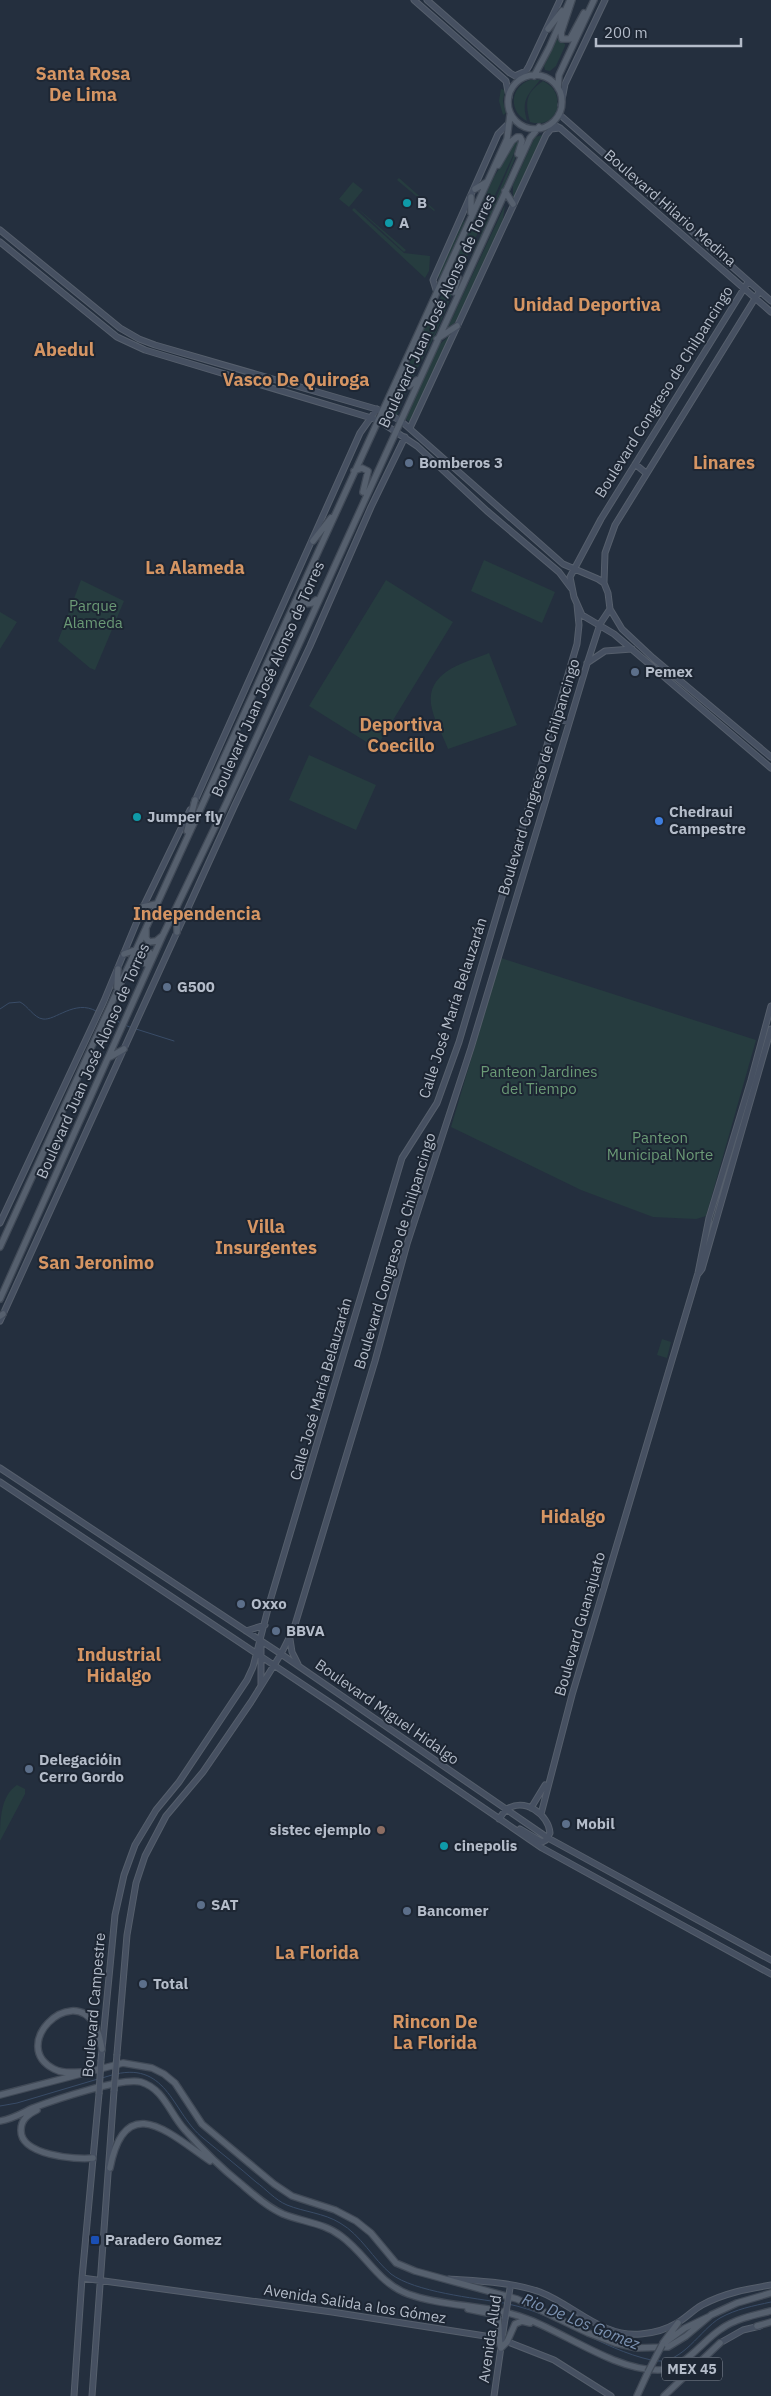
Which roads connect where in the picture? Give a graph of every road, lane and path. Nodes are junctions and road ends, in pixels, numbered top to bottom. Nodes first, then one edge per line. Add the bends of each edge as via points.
1 (414, 0) edge
2 (427, 0) edge
3 (560, 0) edge
4 (593, 0) edge
5 (605, 0) edge
6 (570, 1) edge
7 (548, 29) junction
8 (513, 76) junction
9 (534, 76) junction
10 (525, 77) junction
11 (559, 90) junction
12 (509, 97) junction
13 (561, 105) junction
14 (510, 114) junction
15 (559, 114) junction
16 (509, 123) junction
17 (552, 124) junction
18 (539, 128) junction
19 (560, 128) junction
20 (486, 183) junction
21 (475, 189) junction
22 (506, 189) junction
23 (471, 197) junction
24 (513, 204) junction
25 (471, 217) junction
26 (0, 230) edge
27 (0, 242) edge
28 (442, 280) junction
29 (748, 282) junction
30 (744, 288) junction
31 (759, 292) junction
32 (436, 293) junction
33 (754, 299) junction
34 (771, 301) edge
35 (771, 312) edge
36 (457, 326) junction
37 (441, 329) junction
38 (415, 338) junction
39 (437, 339) junction
40 (418, 380) junction
41 (380, 410) junction
42 (371, 417) junction
43 (378, 420) junction
44 (401, 421) junction
45 (410, 428) junction
46 (396, 431) junction
47 (405, 437) junction
48 (635, 464) junction
49 (353, 472) junction
50 (646, 473) junction
51 (336, 510) junction
52 (351, 529) junction
53 (359, 533) junction
54 (313, 541) junction
55 (573, 569) junction
56 (310, 570) junction
57 (604, 583) junction
58 (571, 588) junction
59 (319, 596) junction
60 (577, 605) junction
61 (610, 609) junction
62 (600, 624) junction
63 (632, 649) junction
64 (587, 664) junction
65 (556, 718) junction
66 (569, 722) junction
67 (253, 744) junction
68 (262, 748) junction
69 (771, 757) edge
70 (771, 768) edge
71 (236, 781) junction
72 (245, 785) junction
73 (195, 800) junction
74 (180, 854) junction
75 (156, 904) junction
76 (143, 907) junction
77 (177, 908) junction
78 (149, 919) junction
79 (177, 932) junction
80 (163, 935) junction
81 (134, 951) junction
82 (124, 954) junction
83 (118, 969) junction
84 (141, 985) junction
85 (116, 990) junction
86 (771, 1006) edge
87 (771, 1029) edge
88 (124, 1049) junction
89 (110, 1057) junction
90 (0, 1223) edge
91 (708, 1233) junction
92 (0, 1247) edge
93 (0, 1299) edge
94 (2, 1315) edge
95 (0, 1321) edge
96 (0, 1468) edge
97 (0, 1482) edge
98 (265, 1624) junction
99 (246, 1631) junction
100 (290, 1637) junction
101 (261, 1641) junction
102 (282, 1654) junction
103 (259, 1656) junction
104 (274, 1666) junction
105 (299, 1666) junction
106 (261, 1686) junction
107 (548, 1781) junction
108 (531, 1808) junction
109 (506, 1809) junction
110 (542, 1814) junction
111 (499, 1819) junction
112 (506, 1823) junction
113 (548, 1838) junction
114 (771, 1960) edge
115 (771, 1974) edge
116 (102, 2049) junction
117 (88, 2073) junction
118 (0, 2095) edge
119 (52, 2102) junction
120 (0, 2121) edge
121 (94, 2158) junction
122 (220, 2167) junction
123 (110, 2168) junction
124 (82, 2278) junction
125 (439, 2278) junction
126 (101, 2281) junction
127 (771, 2285) edge
128 (510, 2287) junction
129 (771, 2293) edge
130 (437, 2300) junction
131 (771, 2311) edge
132 (711, 2315) junction
133 (678, 2323) junction
134 (771, 2323) edge
135 (757, 2326) joint
136 (503, 2340) junction
137 (720, 2343) joint
138 (662, 2344) junction
139 (579, 2346) junction
140 (501, 2348) joint
141 (74, 2396) edge
142 (92, 2396) edge
143 (494, 2396) edge
144 (611, 2396) edge
145 (637, 2396) edge
146 (664, 2396) edge

1 - 12 street via 506,81
2 - 8 street
3 - 7 street
4 - 6 main road via 570,39 564,41 561,34
4 - 11 main road via 559,75
5 - 13 street via 565,84
6 - 7 main road
6 - 9 main road
7 - 8 street via 526,72
8 - 10 street
9 - 10 main road
9 - 11 main road via 545,76
10 - 12 main road via 514,83
11 - 13 main road
12 - 14 main road
13 - 15 main road
14 - 16 main road, Boulevard Juan José Alonso de Torres
14 - 18 main road via 524,126
15 - 17 main road
15 - 29 street, Boulevard Hilario Medina
16 - 20 main road, Boulevard Juan José Alonso de Torres via 507,139
16 - 21 street via 498,134
17 - 18 main road
17 - 19 street, Boulevard Hilario Medina
18 - 22 main road, Boulevard Juan José Alonso de Torres via 530,138
19 - 24 street, Boulevard Juan José Alonso de Torres via 551,129 546,135
19 - 30 street, Boulevard Hilario Medina
20 - 21 main road
20 - 22 main road via 514,138 520,137 522,141
20 - 25 main road, Boulevard Juan José Alonso de Torres
21 - 23 street
22 - 24 main road
22 - 37 main road, Boulevard Juan José Alonso de Torres
23 - 25 main road
23 - 32 street via 433,280
24 - 36 street, Boulevard Juan José Alonso de Torres
25 - 28 main road, Boulevard Juan José Alonso de Torres
26 - 41 street via 120,328 139,339
27 - 42 street via 135,347
28 - 32 main road, Boulevard Juan José Alonso de Torres
28 - 37 main road via 452,276 459,281
29 - 30 street, Boulevard Congreso de Chilpancingo
29 - 31 street, Boulevard Hilario Medina
30 - 33 street, Boulevard Hilario Medina
30 - 48 street, Boulevard Congreso de Chilpancingo
31 - 33 street, Boulevard Congreso de Chilpancingo
31 - 34 street, Boulevard Hilario Medina
32 - 38 main road, Boulevard Juan José Alonso de Torres
33 - 35 street, Boulevard Hilario Medina
33 - 50 street, Boulevard Congreso de Chilpancingo
36 - 39 main road
36 - 45 street, Boulevard Juan José Alonso de Torres
37 - 39 main road, Boulevard Juan José Alonso de Torres
38 - 40 main road via 402,380 406,386
38 - 41 main road, Boulevard Juan José Alonso de Torres
39 - 40 main road, Boulevard Juan José Alonso de Torres
40 - 44 main road, Boulevard Juan José Alonso de Torres
41 - 42 street
41 - 43 main road, Boulevard Juan José Alonso de Torres
41 - 44 street
42 - 43 street
42 - 54 street via 360,433
43 - 46 street
43 - 49 main road, Boulevard Juan José Alonso de Torres
44 - 45 street
44 - 46 main road, Boulevard Juan José Alonso de Torres
45 - 55 street via 472,486
46 - 47 street
46 - 52 main road, Boulevard Juan José Alonso de Torres
47 - 53 street, Boulevard Juan José Alonso de Torres
47 - 58 street via 559,572
48 - 50 street
48 - 55 street, Boulevard Congreso de Chilpancingo
49 - 51 main road, Boulevard Juan José Alonso de Torres
49 - 52 main road via 364,468 369,475
50 - 57 street, Boulevard Congreso de Chilpancingo via 609,539 603,563
51 - 54 main road
51 - 56 main road, Boulevard Juan José Alonso de Torres
52 - 53 street
52 - 59 main road, Boulevard Juan José Alonso de Torres
53 - 68 street, Boulevard Juan José Alonso de Torres
54 - 73 street
55 - 57 street
55 - 58 street
56 - 59 main road via 301,601 308,605
56 - 74 main road, Boulevard Juan José Alonso de Torres
57 - 61 street, Boulevard Congreso de Chilpancingo
58 - 60 street
59 - 67 main road, Boulevard Juan José Alonso de Torres
60 - 62 street via 587,619
60 - 65 street, Calle José María Belauzarán via 579,634
61 - 62 street, Boulevard Congreso de Chilpancingo
61 - 69 street, Boulevard Congreso de Chilpancingo via 622,629 653,658
62 - 63 street
62 - 64 street, Boulevard Congreso de Chilpancingo
63 - 64 street via 605,651
63 - 70 street
64 - 66 street, Boulevard Congreso de Chilpancingo
65 - 66 street
65 - 98 street, Calle José María Belauzarán via 459,1042 437,1103 404,1153 398,1171
66 - 100 street, Boulevard Congreso de Chilpancingo via 471,1048 407,1244
67 - 68 street
67 - 71 main road, Boulevard Juan José Alonso de Torres
68 - 72 street, Boulevard Juan José Alonso de Torres
71 - 72 street
71 - 77 main road, Boulevard Juan José Alonso de Torres
72 - 79 street, Boulevard Juan José Alonso de Torres
73 - 74 main road
73 - 76 street
74 - 75 main road, Boulevard Juan José Alonso de Torres
75 - 76 main road
75 - 78 main road, Boulevard Juan José Alonso de Torres
76 - 82 street
77 - 79 main road
77 - 80 main road, Boulevard Juan José Alonso de Torres
78 - 80 main road via 147,940 154,942
78 - 81 main road, Boulevard Juan José Alonso de Torres
79 - 88 street, Boulevard Juan José Alonso de Torres
80 - 84 main road, Boulevard Juan José Alonso de Torres
81 - 82 main road
81 - 84 main road via 140,948 150,953
81 - 85 main road, Boulevard Juan José Alonso de Torres
82 - 83 street
83 - 85 main road
83 - 90 street
84 - 89 main road, Boulevard Juan José Alonso de Torres
85 - 92 main road, Boulevard Juan José Alonso de Torres
86 - 91 street, Boulevard Guanajuato
87 - 91 street, Boulevard Guanajuato
88 - 89 main road
88 - 94 street, Boulevard Juan José Alonso de Torres
89 - 93 main road, Boulevard Juan José Alonso de Torres
91 - 107 street, Boulevard Guanajuato
94 - 95 street, Boulevard Juan José Alonso de Torres
96 - 99 street, Boulevard Miguel Hidalgo
97 - 103 street, Boulevard Miguel Hidalgo
98 - 99 street
98 - 101 street, Calle José María Belauzarán
99 - 101 street, Boulevard Miguel Hidalgo
100 - 102 street, Boulevard Congreso de Chilpancingo
100 - 105 street via 292,1652
101 - 102 street, Boulevard Miguel Hidalgo
101 - 103 street, Calle José María Belauzarán
102 - 104 street, Boulevard Congreso de Chilpancingo
102 - 105 street, Boulevard Miguel Hidalgo
103 - 104 street, Boulevard Miguel Hidalgo
103 - 106 street
103 - 116 street, Boulevard Campestre via 242,1688 179,1782 156,1810 135,1846 117,1904
104 - 106 street, Boulevard Campestre
104 - 111 street, Boulevard Miguel Hidalgo
105 - 109 street, Boulevard Miguel Hidalgo
106 - 123 street, Boulevard Campestre, bridge via 202,1772 166,1816 136,1883 128,1929
107 - 108 street, Boulevard Guanajuato
107 - 110 street, Boulevard Guanajuato
108 - 109 street
108 - 110 street
109 - 111 street
109 - 113 street, Boulevard Miguel Hidalgo
110 - 113 street, Boulevard Guanajuato via 549,1827
111 - 112 street, Boulevard Miguel Hidalgo
112 - 113 street via 541,1841
112 - 115 street, Boulevard Miguel Hidalgo via 542,1848
113 - 114 street, Boulevard Miguel Hidalgo
116 - 117 main road via 95,2025 82,2014 60,2014 43,2028 39,2046 49,2066 62,2072
116 - 121 street, Boulevard Campestre, bridge
117 - 118 main road
117 - 125 main road via 122,2063 147,2066 164,2074 174,2083 202,2124 285,2192 346,2214 370,2233 396,2263
119 - 120 main road
119 - 121 main road via 24,2119 21,2130 25,2143 44,2152
119 - 122 main road via 121,2082 142,2082 161,2095 182,2126
121 - 124 street, Boulevard Campestre
122 - 123 main road via 158,2128 144,2123 128,2128 121,2135
122 - 130 main road via 274,2210 338,2234 381,2278 397,2289
123 - 126 street, Boulevard Campestre
124 - 126 street, Avenida Salida a los Gómez
124 - 141 street, Boulevard Campestre
125 - 128 street
125 - 132 main road via 517,2299 600,2338 637,2348 672,2345
126 - 136 street, Avenida Salida a los Gómez via 332,2312
126 - 142 street, Boulevard Campestre
127 - 133 street, MEX 45 via 731,2292 700,2305
128 - 133 street via 547,2296 601,2326 622,2333 642,2334
128 - 136 street, Avenida Alud, bridge
129 - 132 main road
130 - 136 main road via 496,2314
130 - 139 main road via 522,2316
131 - 139 main road via 721,2328 686,2358 667,2369 636,2366
132 - 138 main road
133 - 138 main road, MEX 45
134 - 135 main road
135 - 137 street, MEX 45 via 742,2330
136 - 139 main road via 513,2326 524,2321
136 - 140 main road
136 - 144 street, Avenida Salida a los Gómez via 563,2365
137 - 146 main road, MEX 45
138 - 145 main road, MEX 45, bridge
140 - 143 street, Avenida Alud

